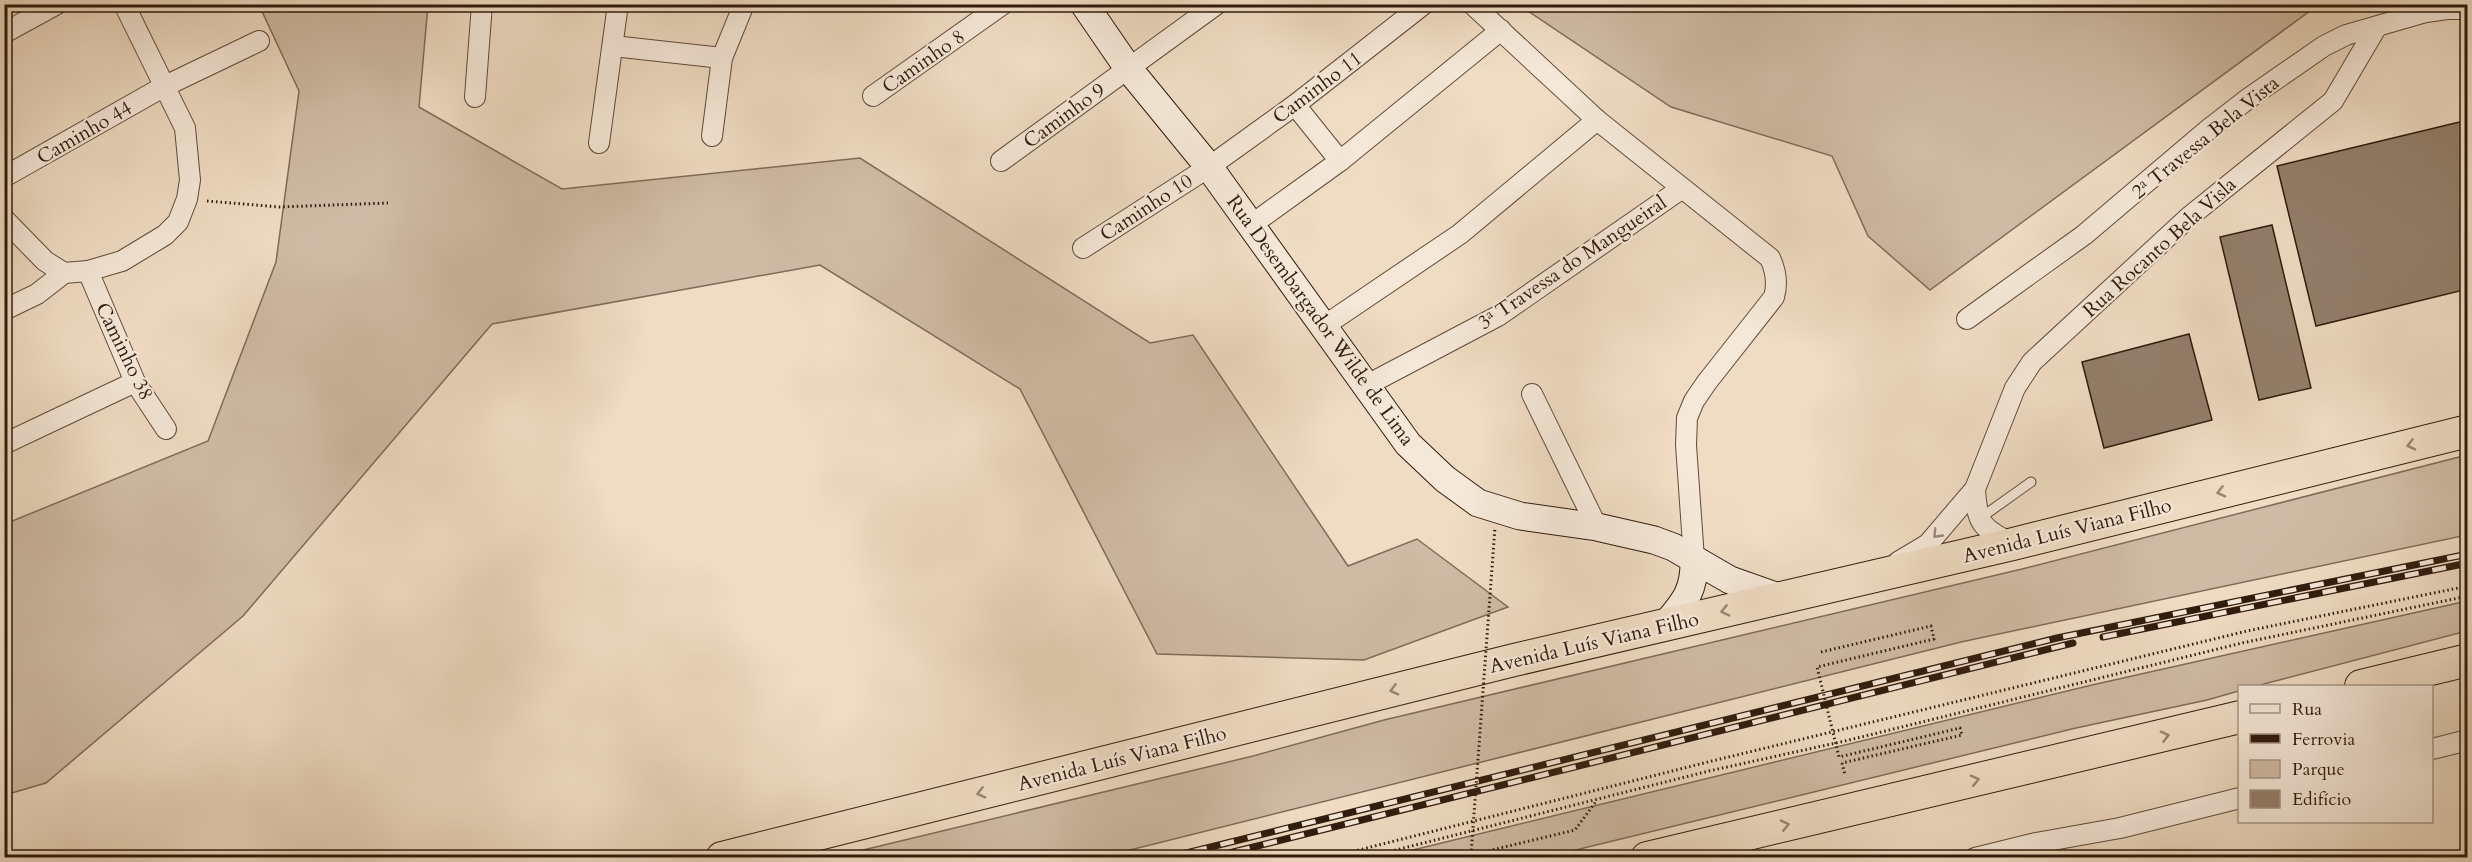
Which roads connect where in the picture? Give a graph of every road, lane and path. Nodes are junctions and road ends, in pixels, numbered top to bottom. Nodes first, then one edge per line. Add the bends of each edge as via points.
1 (57, 4) edge
2 (124, 4) edge
3 (482, 4) edge
4 (618, 4) edge
5 (744, 4) edge
6 (1003, 4) edge
7 (1084, 4) edge
8 (1217, 4) edge
9 (1424, 4) edge
10 (1472, 4) edge
11 (2468, 9) edge
12 (2376, 28) junction
13 (1501, 30) junction
14 (4, 33) edge
15 (259, 41) dead end
16 (613, 46) junction
17 (722, 58) junction
18 (1128, 68) junction
19 (163, 87) junction
20 (873, 96) dead end
21 (475, 97) dead end
22 (1295, 105) junction
23 (1597, 120) junction
24 (712, 136) dead end
25 (599, 143) dead end
26 (1000, 161) dead end
27 (1340, 161) junction
28 (1209, 167) junction
29 (4, 177) edge
30 (1681, 189) junction
31 (187, 199) junction
32 (388, 203) dead end
33 (4, 219) edge
34 (1251, 225) junction
35 (1083, 248) dead end
36 (88, 271) junction
37 (64, 273) junction
38 (4, 310) edge
39 (1967, 319) dead end
40 (1324, 327) junction
41 (135, 382) junction
42 (1367, 385) junction
43 (1532, 394) dead end
44 (166, 429) dead end
45 (2468, 431) edge
46 (8, 442) dead end
47 (2031, 482) dead end
48 (1975, 489) junction
49 (1978, 519) junction
50 (1495, 527) dead end
51 (1597, 527) junction
52 (2013, 544) junction
53 (1694, 559) junction
54 (1857, 581) junction
55 (2468, 586) edge
56 (2468, 596) edge
57 (1781, 598) junction
58 (1665, 625) junction
59 (1821, 652) dead end
60 (2468, 660) edge
61 (2369, 685) edge
62 (2238, 717) edge
63 (2468, 740) edge
64 (2433, 749) edge
65 (1845, 775) dead end
66 (2238, 798) edge
67 (1598, 799) junction
68 (1754, 832) junction
69 (1471, 855) junction
70 (722, 858) edge
71 (1327, 858) edge
72 (1364, 858) edge
73 (1462, 858) edge
74 (1647, 858) edge
75 (1731, 858) edge
76 (1975, 858) edge

1 - 14 street
2 - 19 street
3 - 21 street
4 - 16 street
5 - 17 street
6 - 20 street, Caminho 8
7 - 18 main road, Rua Desembargador Wilde de Lima
8 - 18 street, Caminho 9
9 - 22 street, Caminho 11
10 - 13 street
11 - 12 street, 2ª Travessa Bela Vista via 2426,12
12 - 39 street, 2ª Travessa Bela Vista via 2324,46 2249,98 2084,235
12 - 48 street, Rua Rocanto Bela Visla via 2333,101 2189,217 2032,362 2015,388
13 - 23 street
13 - 27 street
15 - 19 street, Caminho 44
16 - 17 street
16 - 25 street
17 - 24 street
18 - 26 street, Caminho 9
18 - 28 main road, Rua Desembargador Wilde de Lima
19 - 29 street, Caminho 44
19 - 31 street via 185,128 190,161
22 - 27 street
22 - 28 street, Caminho 11
23 - 30 street
23 - 40 street via 1460,234
27 - 34 street
28 - 34 main road, Rua Desembargador Wilde de Lima
28 - 35 street, Caminho 10
30 - 42 street, 3ª Travessa do Mangueiral via 1498,316
30 - 53 street via 1770,258 1777,288 1694,401 1687,418
31 - 32 path via 279,207
31 - 36 street via 178,222 165,235 122,261
33 - 37 street via 45,261
34 - 40 main road, Rua Desembargador Wilde de Lima
36 - 37 street
36 - 41 street, Caminho 38
37 - 38 street via 37,294
40 - 42 main road, Rua Desembargador Wilde de Lima
41 - 44 street, Caminho 38
41 - 46 street
42 - 51 main road, Rua Desembargador Wilde de Lima via 1408,444 1444,479 1478,503 1520,516
43 - 51 street
45 -> 52 highway, Avenida Luís Viana Filho
47 - 49 lane
48 - 49 street, Rua Rocanto Bela Visla
48 -> 54 street, Rua Rocanto Bela Visla via 1928,544
49 - 52 street via 1984,529
50 - 69 path, bridge
51 - 53 main road, Rua Desembargador Wilde de Lima via 1654,540
52 - 54 highway, Avenida Luís Viana Filho
53 - 57 main road, Rua Desembargador Wilde de Lima via 1730,580
53 - 58 main road via 1692,588
54 - 57 highway, Avenida Luís Viana Filho
55 - 71 path via 2235,634
56 - 67 path via 2242,643
57 -> 58 highway, Avenida Luís Viana Filho
58 -> 70 highway, Avenida Luís Viana Filho
59 - 65 path, bridge via 1931,626 1934,639 1817,667 1839,757 1960,728 1962,735 1842,764
60 - 61 highway
68 -> 62 highway
63 - 64 street
66 - 76 street
67 - 69 path via 1575,830
67 - 72 path
68 - 74 highway
68 - 75 main road
69 - 73 path, bridge

